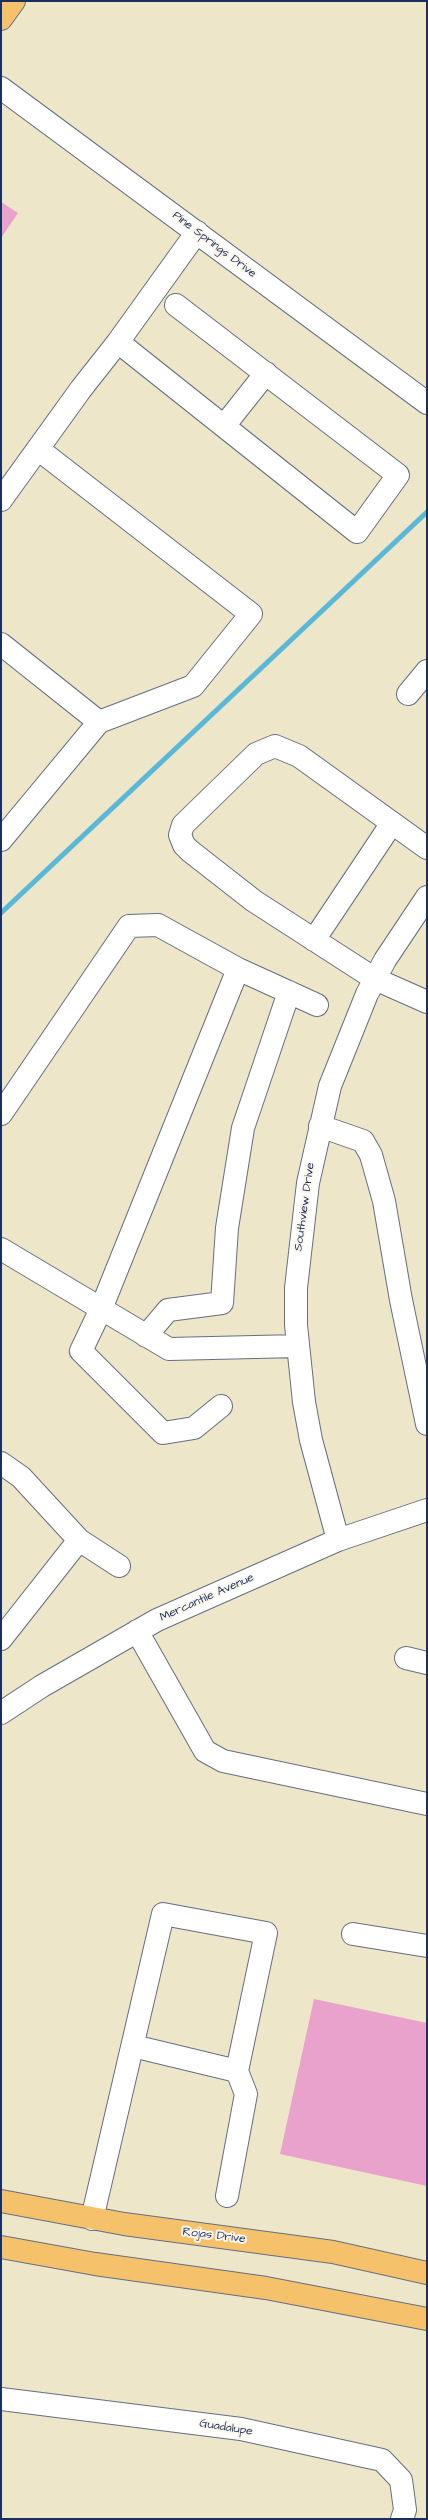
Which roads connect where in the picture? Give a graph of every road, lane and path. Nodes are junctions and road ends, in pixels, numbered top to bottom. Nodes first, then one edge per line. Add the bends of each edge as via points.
1 (14, 1) edge
2 (1, 19) edge
3 (1, 88) edge
4 (197, 232) junction
5 (176, 305) dead end
6 (118, 342) junction
7 (266, 373) junction
8 (427, 403) edge
9 (224, 426) junction
10 (38, 449) junction
11 (1, 500) edge
12 (1, 644) edge
13 (427, 671) edge
14 (408, 694) dead end
15 (99, 722) junction
16 (392, 823) junction
17 (1, 840) edge
18 (427, 848) edge
19 (427, 897) edge
20 (314, 940) junction
21 (238, 969) junction
22 (375, 979) junction
23 (289, 992) junction
24 (427, 1002) edge
25 (317, 1006) dead end
26 (1, 1114) edge
27 (320, 1126) junction
28 (1, 1250) edge
29 (101, 1309) junction
30 (146, 1336) junction
31 (298, 1346) junction
32 (220, 1406) dead end
33 (427, 1424) edge
34 (1, 1463) edge
35 (427, 1510) edge
36 (79, 1540) junction
37 (338, 1540) junction
38 (119, 1566) dead end
39 (137, 1631) junction
40 (1, 1639) edge
41 (406, 1658) dead end
42 (427, 1663) edge
43 (1, 1713) edge
44 (427, 1804) edge
45 (353, 1934) dead end
46 (427, 1946) edge
47 (132, 2046) junction
48 (237, 2072) junction
49 (227, 2196) dead end
50 (1, 2201) edge
51 (92, 2219) junction
52 (1, 2247) edge
53 (427, 2273) edge
54 (427, 2319) edge
55 (1, 2399) edge
56 (402, 2519) edge

1 - 2 main road
3 - 4 street, Pine Springs Drive
4 - 6 street
4 - 8 street, Pine Springs Drive
5 - 7 street
6 - 9 street
6 - 10 street
7 - 9 street
7 - 9 street via 398,475 357,532
10 - 11 street
10 - 15 street via 251,614 193,686
12 - 15 street
13 - 14 street
15 - 17 street
16 - 18 street
16 - 20 street
16 - 20 street via 298,756 282,748 266,748 256,754 183,825 180,835 184,845 208,867
19 - 22 street, Southview Drive
20 - 22 street
21 - 23 street
21 - 26 street via 158,925 129,926
21 - 29 street
22 - 24 street
22 - 27 street, Southview Drive via 338,1064
23 - 25 street
23 - 30 street via 244,1128 227,1228 222,1303 168,1310
27 - 31 street, Southview Drive via 299,1245 296,1288
27 - 33 street via 363,1141 371,1155 384,1201 401,1300
28 - 29 street
29 - 30 street
29 - 32 street via 81,1351 163,1433 194,1428
30 - 31 street via 169,1349
31 - 37 street, Southview Drive via 311,1440
34 - 36 street via 21,1477
35 - 37 street, Mercantile Avenue
36 - 38 street
36 - 40 street
37 - 39 street, Mercantile Avenue
39 - 43 street, Mercantile Avenue
39 - 44 street via 205,1751 223,1761
41 - 42 street
45 - 46 street
47 - 48 street
47 - 48 street via 163,1914 266,1933
47 - 51 street
48 - 49 street via 246,2094
50 - 51 main road, Rojas Drive
51 - 53 main road, Rojas Drive via 333,2252
52 - 54 main road via 95,2264 266,2288
55 - 56 street, Guadalupe via 241,2429 382,2460 401,2480 405,2510

